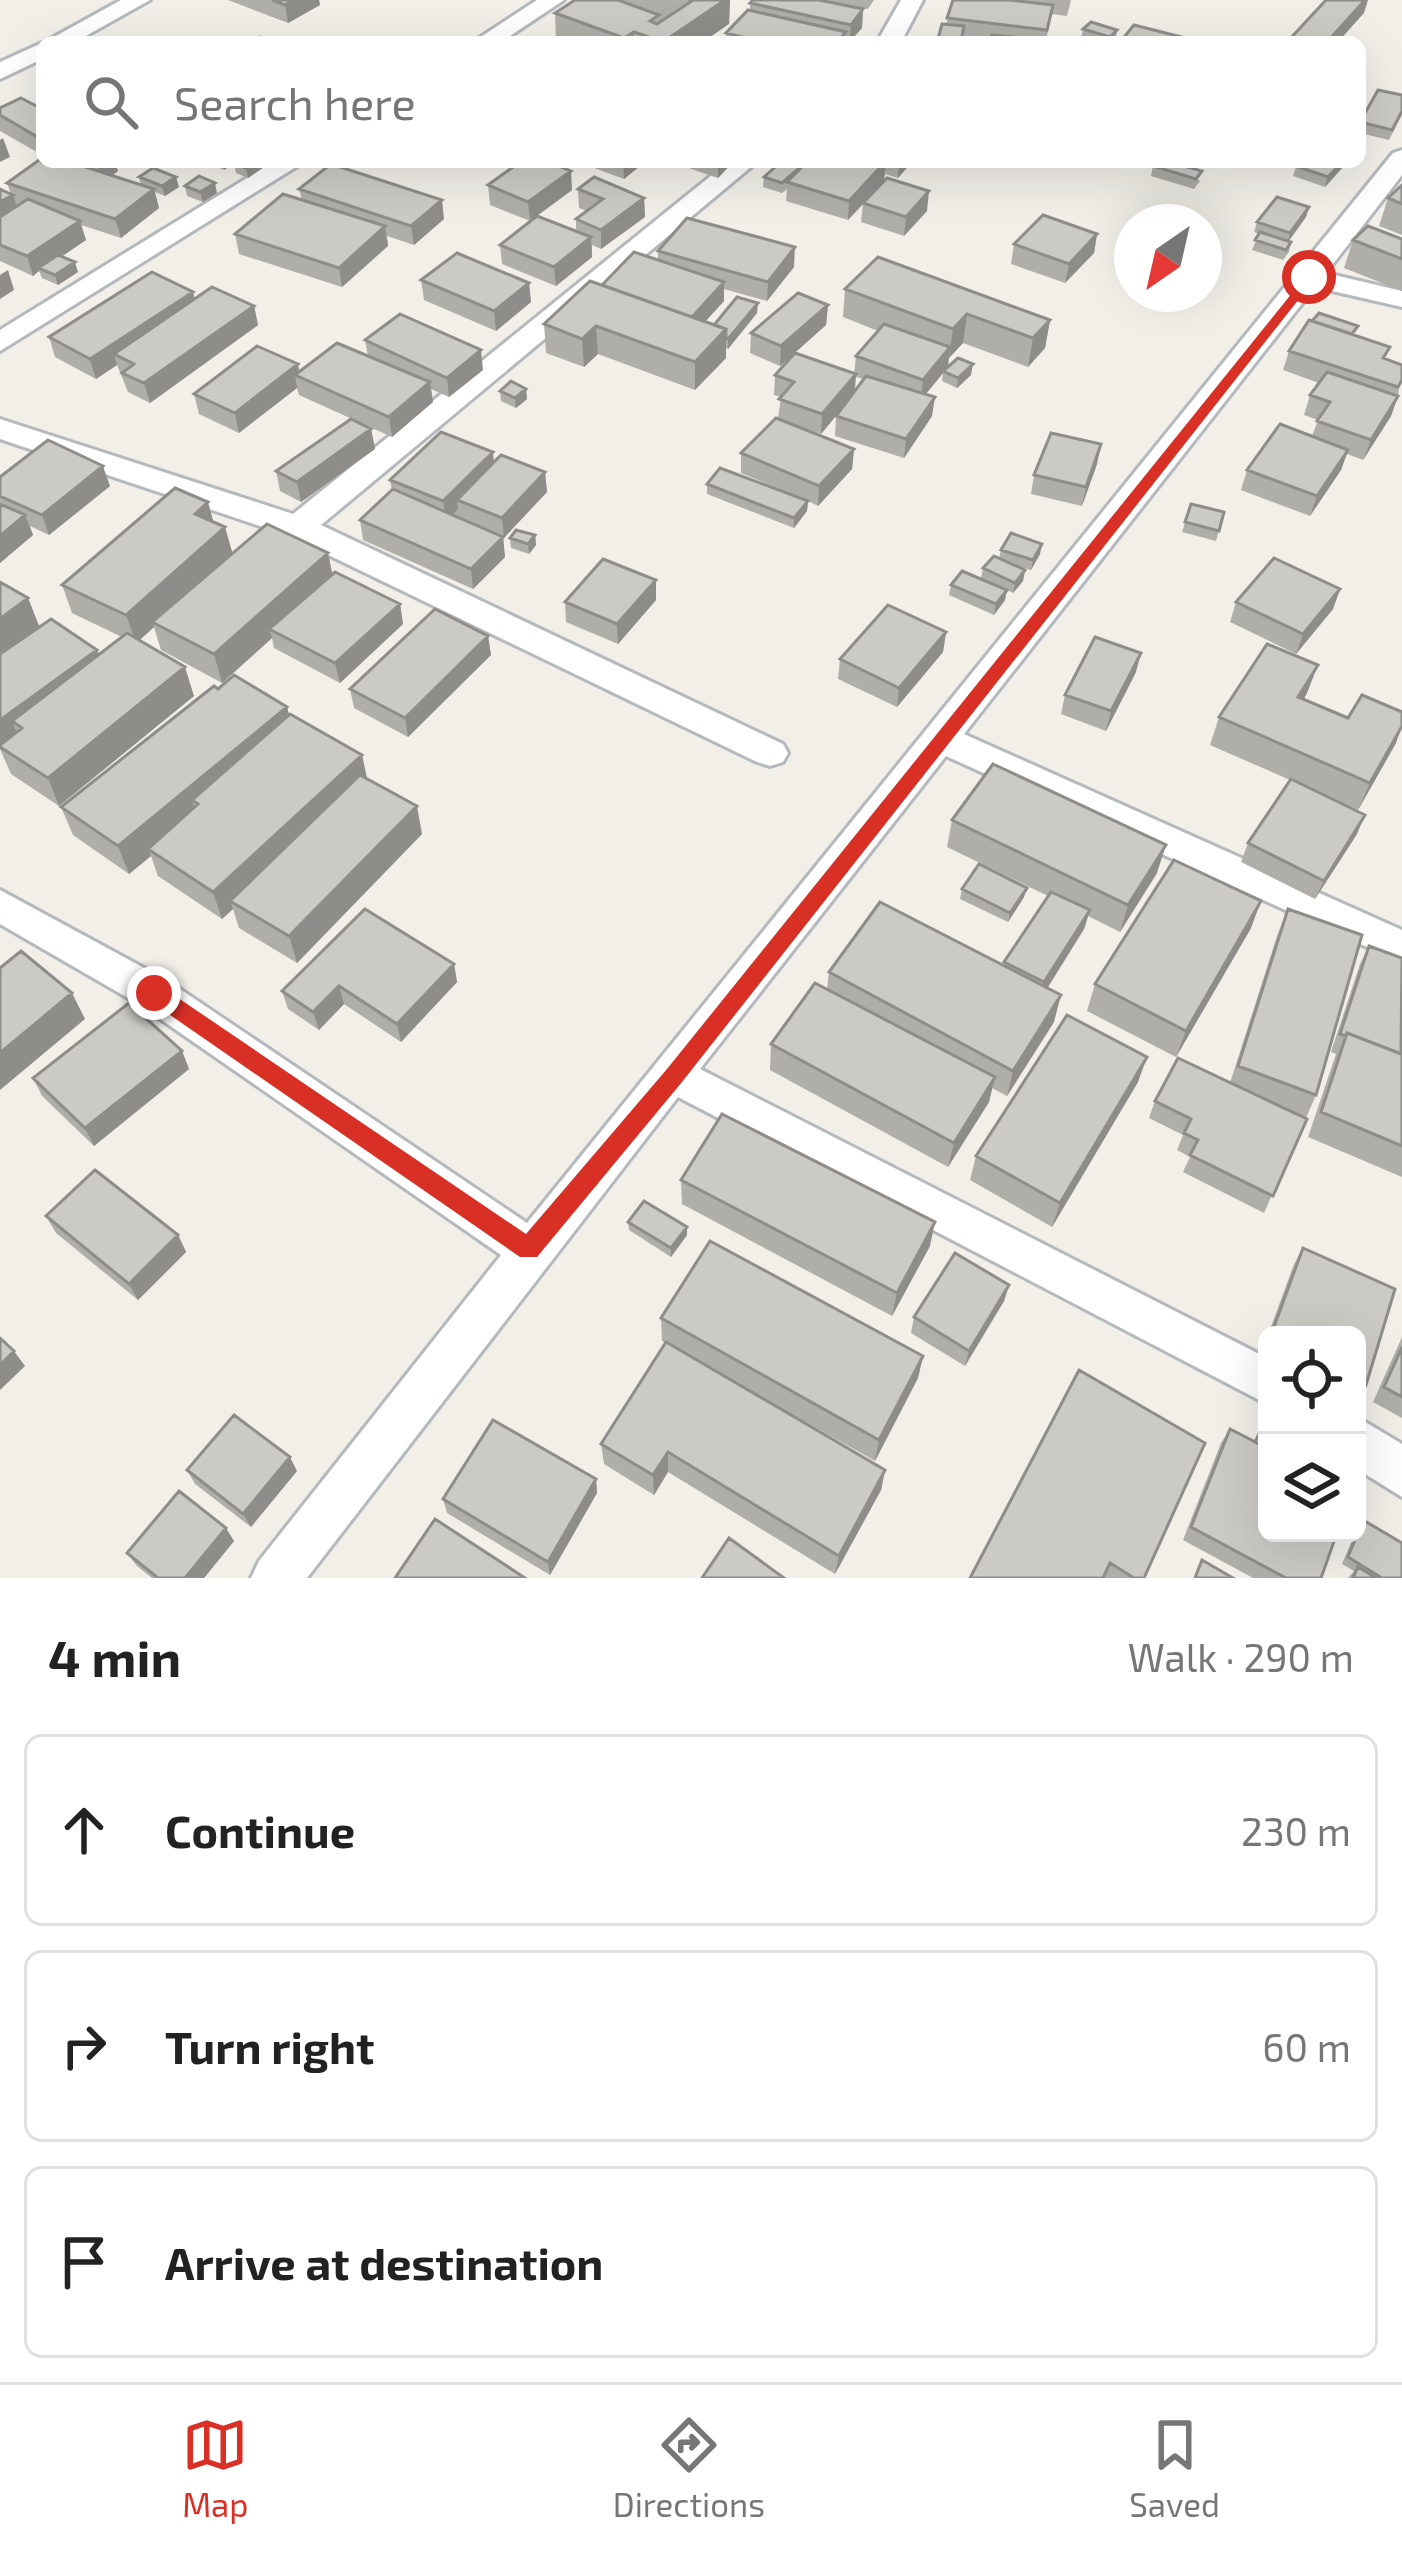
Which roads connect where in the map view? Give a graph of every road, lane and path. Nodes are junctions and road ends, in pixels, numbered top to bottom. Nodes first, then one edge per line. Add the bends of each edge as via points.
1 (139, 0) edge
2 (553, 0) edge
3 (912, 0) edge
4 (69, 36) edge
5 (495, 36) edge
6 (893, 36) edge
7 (36, 53) edge
8 (0, 72) edge
9 (1402, 158) edge
10 (281, 168) edge
11 (737, 168) edge
12 (1309, 277) junction
13 (1402, 298) edge
14 (0, 342) edge
15 (0, 429) edge
16 (298, 527) junction
17 (941, 739) junction
18 (770, 753) dead end
19 (0, 905) edge
20 (1402, 947) edge
21 (674, 1076) junction
22 (529, 1249) junction
23 (1258, 1377) edge
24 (1366, 1447) edge
25 (1402, 1473) edge
26 (276, 1578) edge

1 - 4 street
2 - 5 street
3 - 6 street
7 - 8 street
9 - 12 street
10 - 14 street
11 - 16 street
12 - 13 street
12 - 17 street
15 - 16 street
16 - 18 street
17 - 20 street
17 - 21 street
19 - 22 street via 154,993
21 - 22 street
21 - 23 street
22 - 26 street
24 - 25 street

